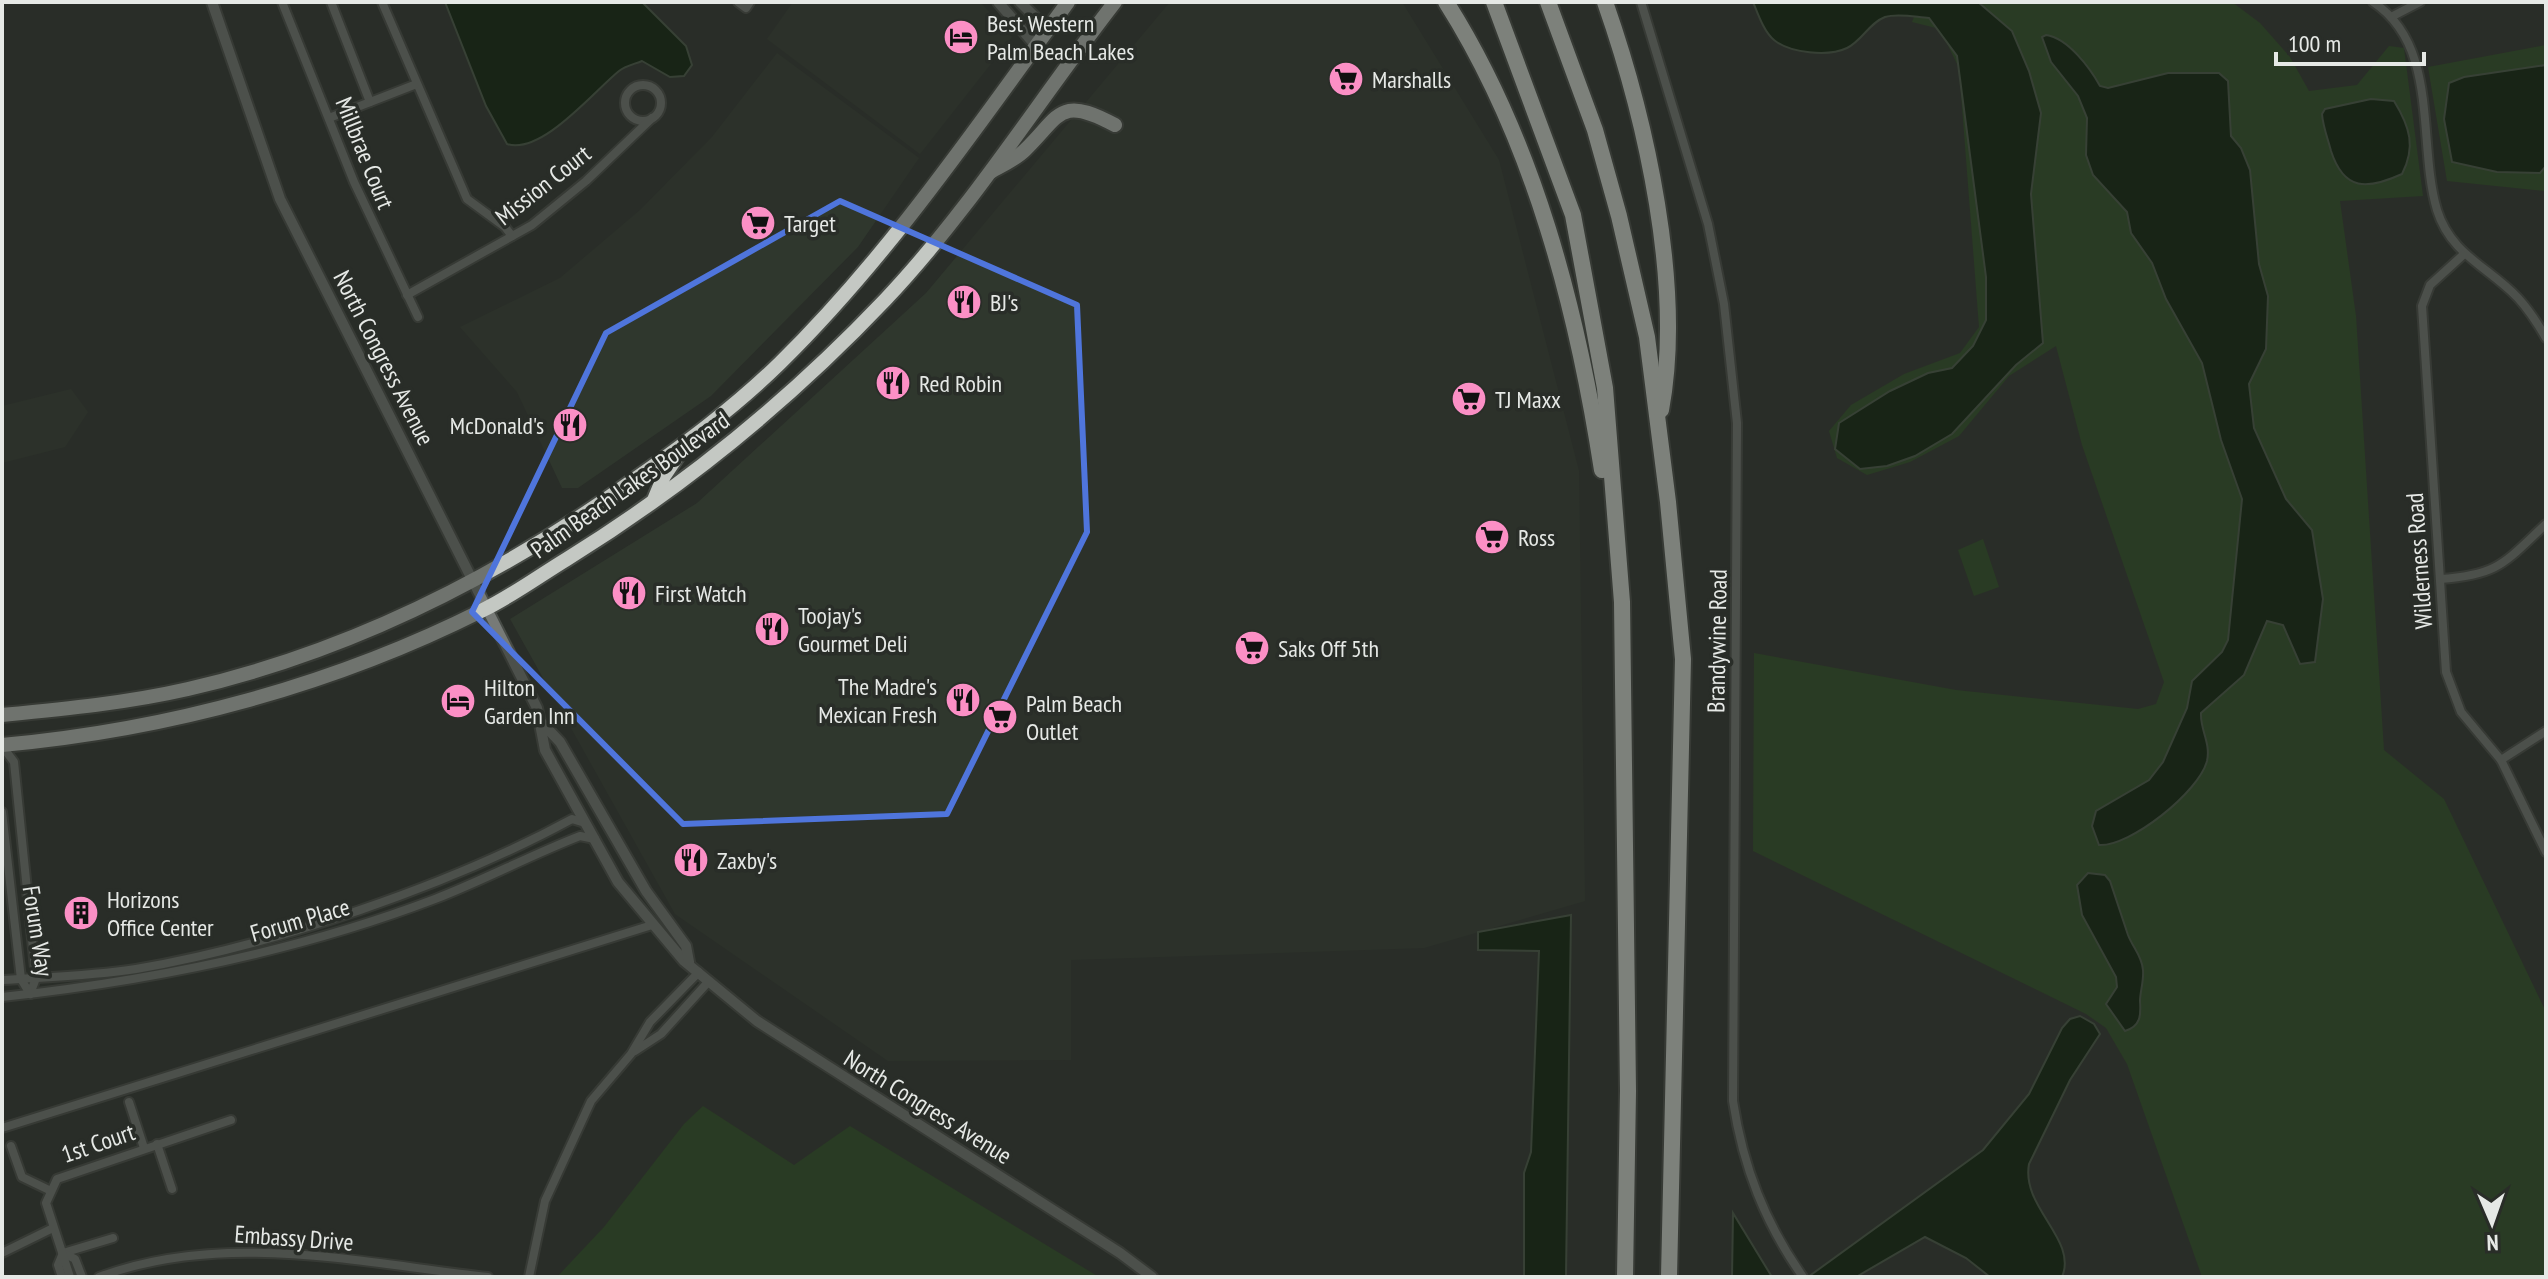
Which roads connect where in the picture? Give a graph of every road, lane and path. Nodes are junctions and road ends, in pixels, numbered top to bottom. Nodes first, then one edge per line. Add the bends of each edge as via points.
1 (212, 2) edge
2 (282, 2) edge
3 (331, 2) edge
4 (382, 2) edge
5 (738, 2) edge
6 (750, 2) edge
7 (998, 2) edge
8 (1020, 2) edge
9 (1068, 2) edge
10 (1115, 2) edge
11 (1446, 2) edge
12 (1494, 2) edge
13 (1548, 2) edge
14 (1605, 2) edge
15 (1641, 2) edge
16 (2373, 2) edge
17 (2420, 2) edge
18 (2391, 17) junction
19 (1048, 30) junction
20 (1036, 46) junction
21 (414, 85) junction
22 (370, 102) junction
23 (329, 118) junction
24 (652, 118) junction
25 (1115, 125) dead end
26 (985, 176) junction
27 (512, 236) junction
28 (2463, 255) junction
29 (407, 295) junction
30 (418, 317) dead end
31 (2546, 338) edge
32 (1657, 428) junction
33 (693, 437) junction
34 (654, 501) junction
35 (2546, 524) edge
36 (2440, 579) junction
37 (473, 582) junction
38 (1622, 602) junction
39 (487, 608) junction
40 (2, 715) edge
41 (542, 723) junction
42 (2546, 731) edge
43 (2, 745) edge
44 (2501, 760) junction
45 (2, 812) edge
46 (585, 823) junction
47 (613, 835) junction
48 (596, 839) junction
49 (2546, 852) edge
50 (652, 925) junction
51 (689, 962) junction
52 (699, 972) junction
53 (36, 978) junction
54 (21, 979) junction
55 (2, 980) edge
56 (709, 981) junction
57 (30, 994) junction
58 (2, 997) edge
59 (631, 1054) junction
60 (129, 1102) dead end
61 (231, 1120) dead end
62 (2, 1128) edge
63 (157, 1144) junction
64 (11, 1146) dead end
65 (144, 1148) junction
66 (172, 1189) dead end
67 (49, 1190) junction
68 (53, 1228) junction
69 (113, 1238) dead end
70 (2, 1253) edge
71 (63, 1253) junction
72 (62, 1277) edge
73 (70, 1277) edge
74 (82, 1277) edge
75 (99, 1277) edge
76 (488, 1277) edge
77 (529, 1277) edge
78 (1152, 1277) edge
79 (1625, 1277) edge
80 (1669, 1277) edge
81 (1803, 1277) edge

1 - 37 street, North Congress Avenue via 280,199
2 - 23 street, Millbrae Court
3 - 22 street
4 - 21 street
5 - 6 street via 746,8
7 - 20 street
8 - 19 street
9 - 19 main road, Palm Beach Lakes Boulevard
10 - 26 main road, Palm Beach Lakes Boulevard
11 - 38 highway via 1531,178 1569,294 1591,396
12 - 38 highway via 1573,215 1605,388
13 - 32 highway via 1595,130 1619,216 1647,337
14 - 32 highway via 1649,156 1660,241 1669,366
15 - 81 street, Brandywine Road via 1708,224 1724,304 1737,423 1733,1101 1752,1185
16 - 18 street
17 - 18 street
18 - 28 street via 2416,64 2439,214
19 - 20 main road, Palm Beach Lakes Boulevard
20 - 33 main road, Palm Beach Lakes Boulevard via 949,166 846,293 780,364
21 - 22 street
21 - 27 street via 467,199
22 - 23 street
23 - 29 street, Millbrae Court
24 - 24 street via 661,98 649,86 637,86 626,98 627,110 635,118
24 - 27 street, Mission Court via 586,181
25 - 26 main road via 1090,113 1054,116 1023,152
26 - 34 main road, Palm Beach Lakes Boulevard via 893,291 843,341 754,424
27 - 29 street, Mission Court
28 - 31 street via 2517,297
28 - 36 street, Wilderness Road via 2430,285 2422,306
29 - 30 street, Millbrae Court
32 - 80 highway via 1683,659
33 - 34 main road via 673,461
33 - 37 main road, Palm Beach Lakes Boulevard via 590,511
34 - 39 main road, Palm Beach Lakes Boulevard
35 - 36 street via 2494,570
36 - 44 street, Wilderness Road via 2449,686 2461,712
37 - 39 street, North Congress Avenue
37 - 40 main road, Palm Beach Lakes Boulevard via 385,626 241,675 148,697
38 - 79 highway
39 - 41 street, North Congress Avenue
39 - 43 main road, Palm Beach Lakes Boulevard via 392,650 240,702 129,729
41 - 46 street, North Congress Avenue via 545,750
41 - 47 street, North Congress Avenue via 560,742
42 - 44 street
43 - 53 street, Forum Way via 14,762
44 - 49 street, Wilderness Road
45 - 54 street, Forum Way
46 - 47 street
46 - 48 street, North Congress Avenue
46 - 53 street, Forum Place via 572,819 401,894 250,942 137,969
47 - 51 street, North Congress Avenue via 686,946
48 - 50 street, North Congress Avenue via 618,882
48 - 57 street, Forum Place via 580,836 437,898 283,947 117,984
50 - 51 street, North Congress Avenue
50 - 62 street
51 - 52 street, North Congress Avenue
52 - 56 street, North Congress Avenue
52 - 59 street via 650,1022
53 - 54 street, Forum Place
53 - 57 street, Forum Way
54 - 55 street, Forum Place
54 - 57 street, Forum Way
56 - 59 street via 661,1034
56 - 78 street, North Congress Avenue via 757,1021
57 - 58 street, Forum Place
59 - 77 street via 591,1101 558,1167 537,1230
60 - 65 street
61 - 63 street, 1st Court
63 - 65 street, 1st Court
63 - 66 street
64 - 67 street via 22,1177
65 - 67 street, 1st Court via 62,1174
67 - 68 street, 1st Court via 46,1203
68 - 70 street
68 - 71 street, 1st Court
69 - 71 street
71 - 72 street, 1st Court via 58,1265
71 - 73 street, 1st Court
71 - 74 street, 1st Court via 75,1259
75 - 76 street, Embassy Drive via 169,1258 231,1251

